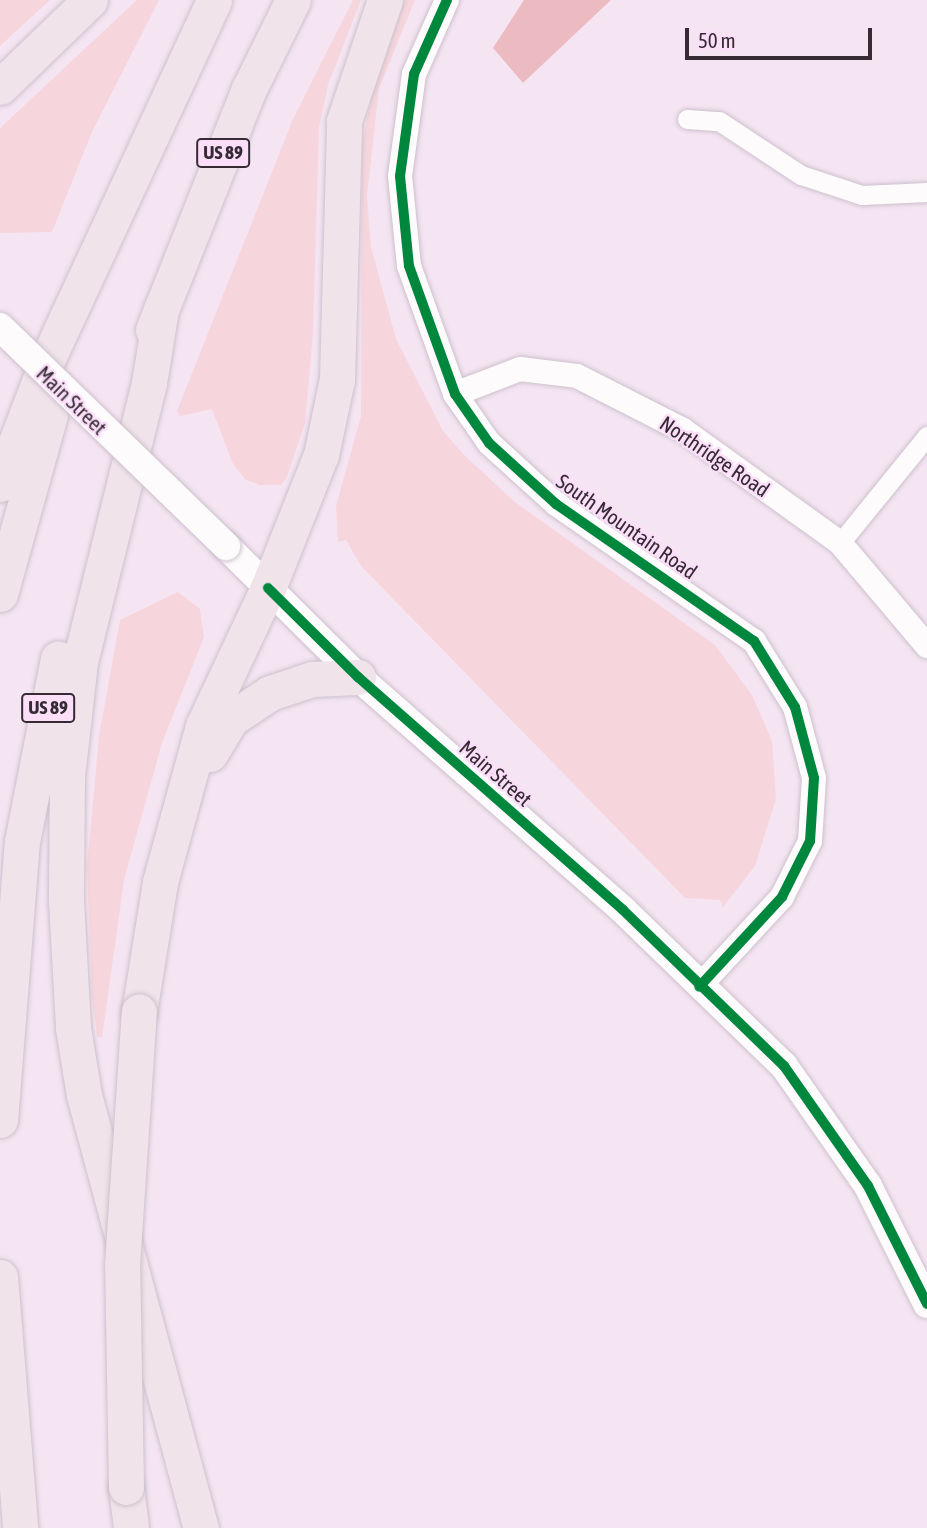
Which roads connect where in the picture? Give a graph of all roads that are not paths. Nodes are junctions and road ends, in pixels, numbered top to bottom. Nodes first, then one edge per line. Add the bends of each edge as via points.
1 (90, 0) edge
2 (214, 0) edge
3 (293, 0) edge
4 (385, 0) edge
5 (447, 0) edge
6 (0, 88) edge
7 (687, 119) dead end
8 (927, 192) edge
9 (111, 229) junction
10 (161, 309) junction
11 (0, 327) edge
12 (455, 394) junction
13 (927, 436) edge
14 (0, 484) edge
15 (840, 543) junction
16 (268, 588) junction
17 (0, 594) edge
18 (927, 646) edge
19 (358, 677) junction
20 (183, 799) junction
21 (699, 987) junction
22 (0, 1120) edge
23 (0, 1277) edge
24 (927, 1304) edge
25 (20, 1528) edge
26 (131, 1528) edge
27 (201, 1528) edge

1 - 6 highway
2 - 9 highway
3 - 10 highway, US 89 via 249,89
4 - 16 highway via 344,121 337,379 321,455
5 - 12 street, South Mountain Road via 414,74 400,176 409,266
7 - 8 street via 719,121 801,175 862,195
9 - 14 highway via 50,356
9 - 17 highway via 34,466
10 - 22 highway, US 89 via 110,452 48,708 13,915
10 - 27 highway via 149,383 80,662 67,776 66,901 73,1028 84,1095
11 - 16 main road, Main Street, bridge
12 - 15 street, Northridge Road via 520,369 578,376 683,430
12 - 21 street, South Mountain Road via 489,443 556,504 754,641 795,707 814,778 810,841 782,897
13 - 15 street
15 - 18 street, Northridge Road
16 - 19 main road, Main Street
16 - 20 highway via 203,726
19 - 20 highway via 312,680 270,693 231,719
19 - 21 main road, Main Street via 623,910
20 - 26 highway, bridge via 160,882 139,1012 122,1265 126,1487
21 - 24 main road, Main Street via 762,1045 823,1116 868,1186
23 - 25 highway

